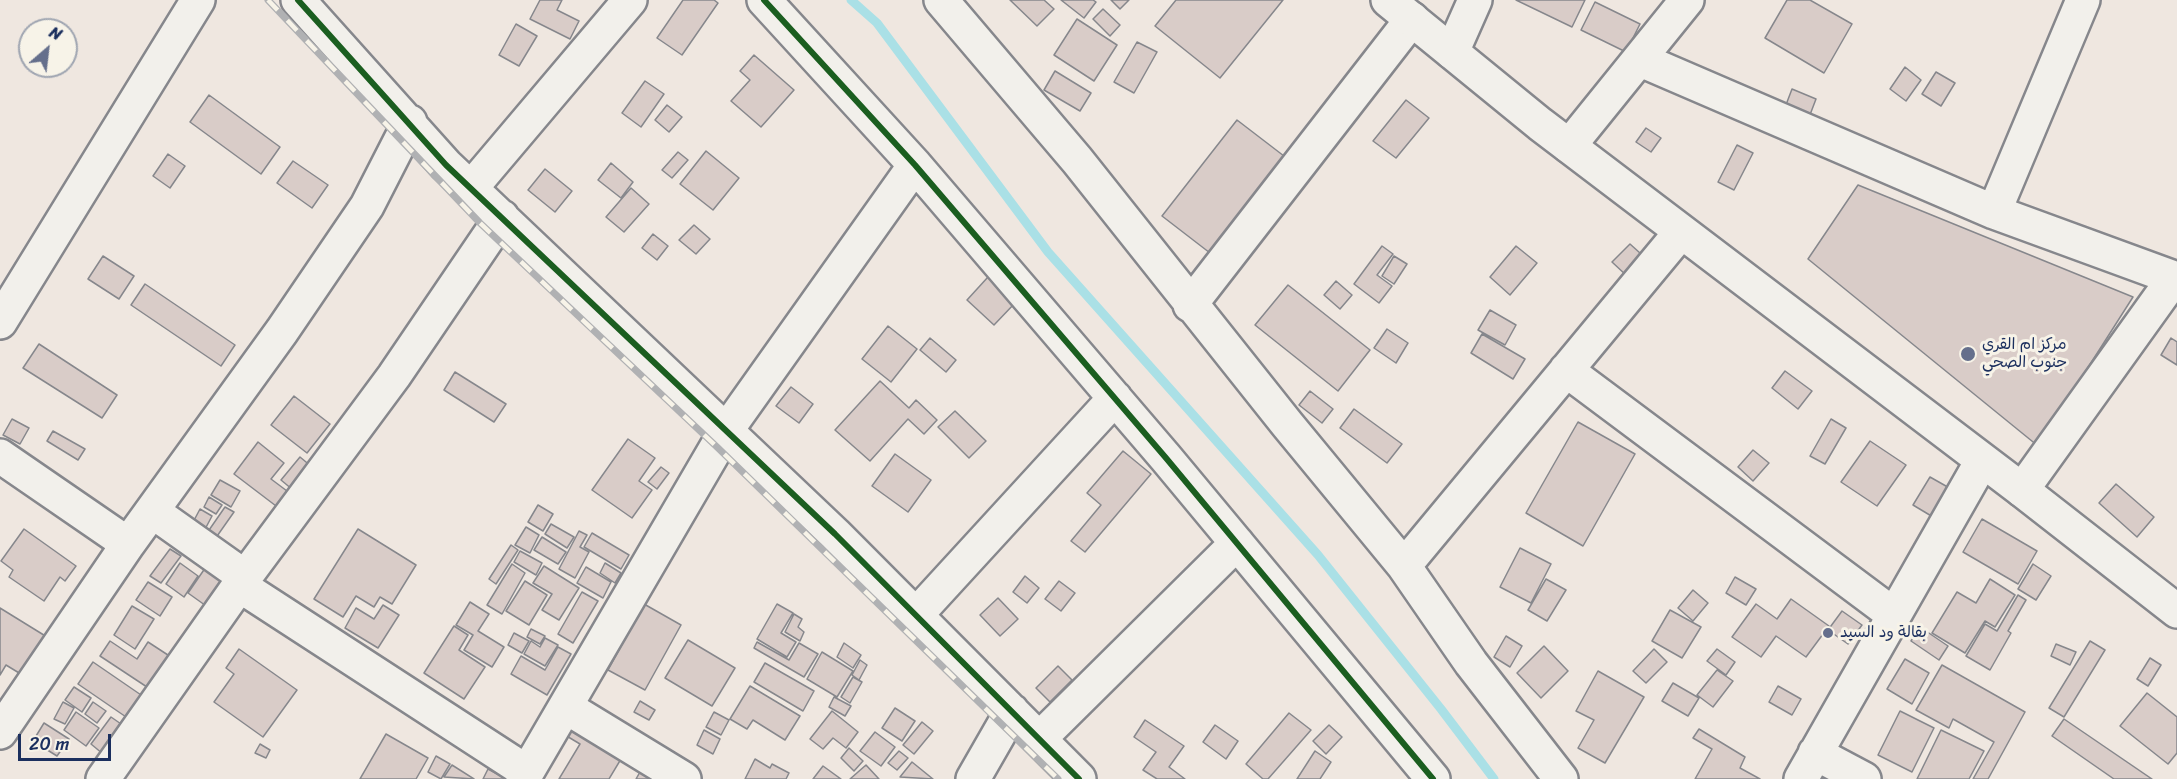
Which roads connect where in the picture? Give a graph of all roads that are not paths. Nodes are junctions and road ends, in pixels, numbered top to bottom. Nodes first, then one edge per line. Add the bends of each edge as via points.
1 (198, 0) edge
2 (298, 0) edge
3 (630, 0) edge
4 (764, 0) edge
5 (941, 0) edge
6 (1475, 0) edge
7 (1687, 0) edge
8 (2083, 0) edge
9 (1400, 10) edge
10 (1452, 52) junction
11 (1641, 60) junction
12 (410, 122) junction
13 (1569, 146) junction
14 (915, 165) junction
15 (471, 188) junction
16 (1994, 212) junction
17 (502, 217) junction
18 (1681, 232) junction
19 (2175, 279) edge
20 (1190, 305) junction
21 (0, 322) edge
22 (1566, 370) junction
23 (1115, 398) junction
24 (726, 431) junction
25 (0, 456) edge
26 (1982, 461) junction
27 (2022, 490) junction
28 (152, 511) junction
29 (1237, 543) junction
30 (128, 544) junction
31 (1404, 566) junction
32 (242, 581) junction
33 (2177, 611) edge
34 (916, 615) junction
35 (1894, 615) junction
36 (566, 707) junction
37 (1012, 711) junction
38 (0, 731) edge
39 (1039, 739) junction
40 (1808, 766) edge
41 (525, 775) edge
42 (103, 779) edge
43 (684, 779) edge
44 (973, 779) edge
45 (1079, 779) edge
46 (1433, 779) edge
47 (1561, 779) edge
48 (1864, 779) edge

1 - 21 street
2 - 12 street
3 - 15 street
4 - 14 street
5 - 20 street via 1077,160
6 - 10 street
7 - 11 street
8 - 16 street
9 - 10 street
9 - 20 street
10 - 13 street
11 - 13 street
11 - 16 street
12 - 15 street
12 - 28 street via 367,206
13 - 18 street
14 - 23 street
14 - 24 street
15 - 17 street
16 - 19 street
17 - 24 street
17 - 32 street via 394,376
18 - 22 street
18 - 26 street
19 - 27 street
20 - 31 street
22 - 31 street
22 - 35 street
23 - 29 street
23 - 34 street
24 - 34 street
24 - 36 street
25 - 30 street
26 - 27 street
26 - 35 street
27 - 33 street
28 - 30 street
28 - 32 street
29 - 39 street
29 - 46 street
30 - 38 street
31 - 47 street via 1471,663
32 - 41 street
32 - 42 street
34 - 37 street
35 - 40 street
36 - 41 street
36 - 43 street
37 - 39 street
37 - 44 street
39 - 45 street
40 - 48 street

